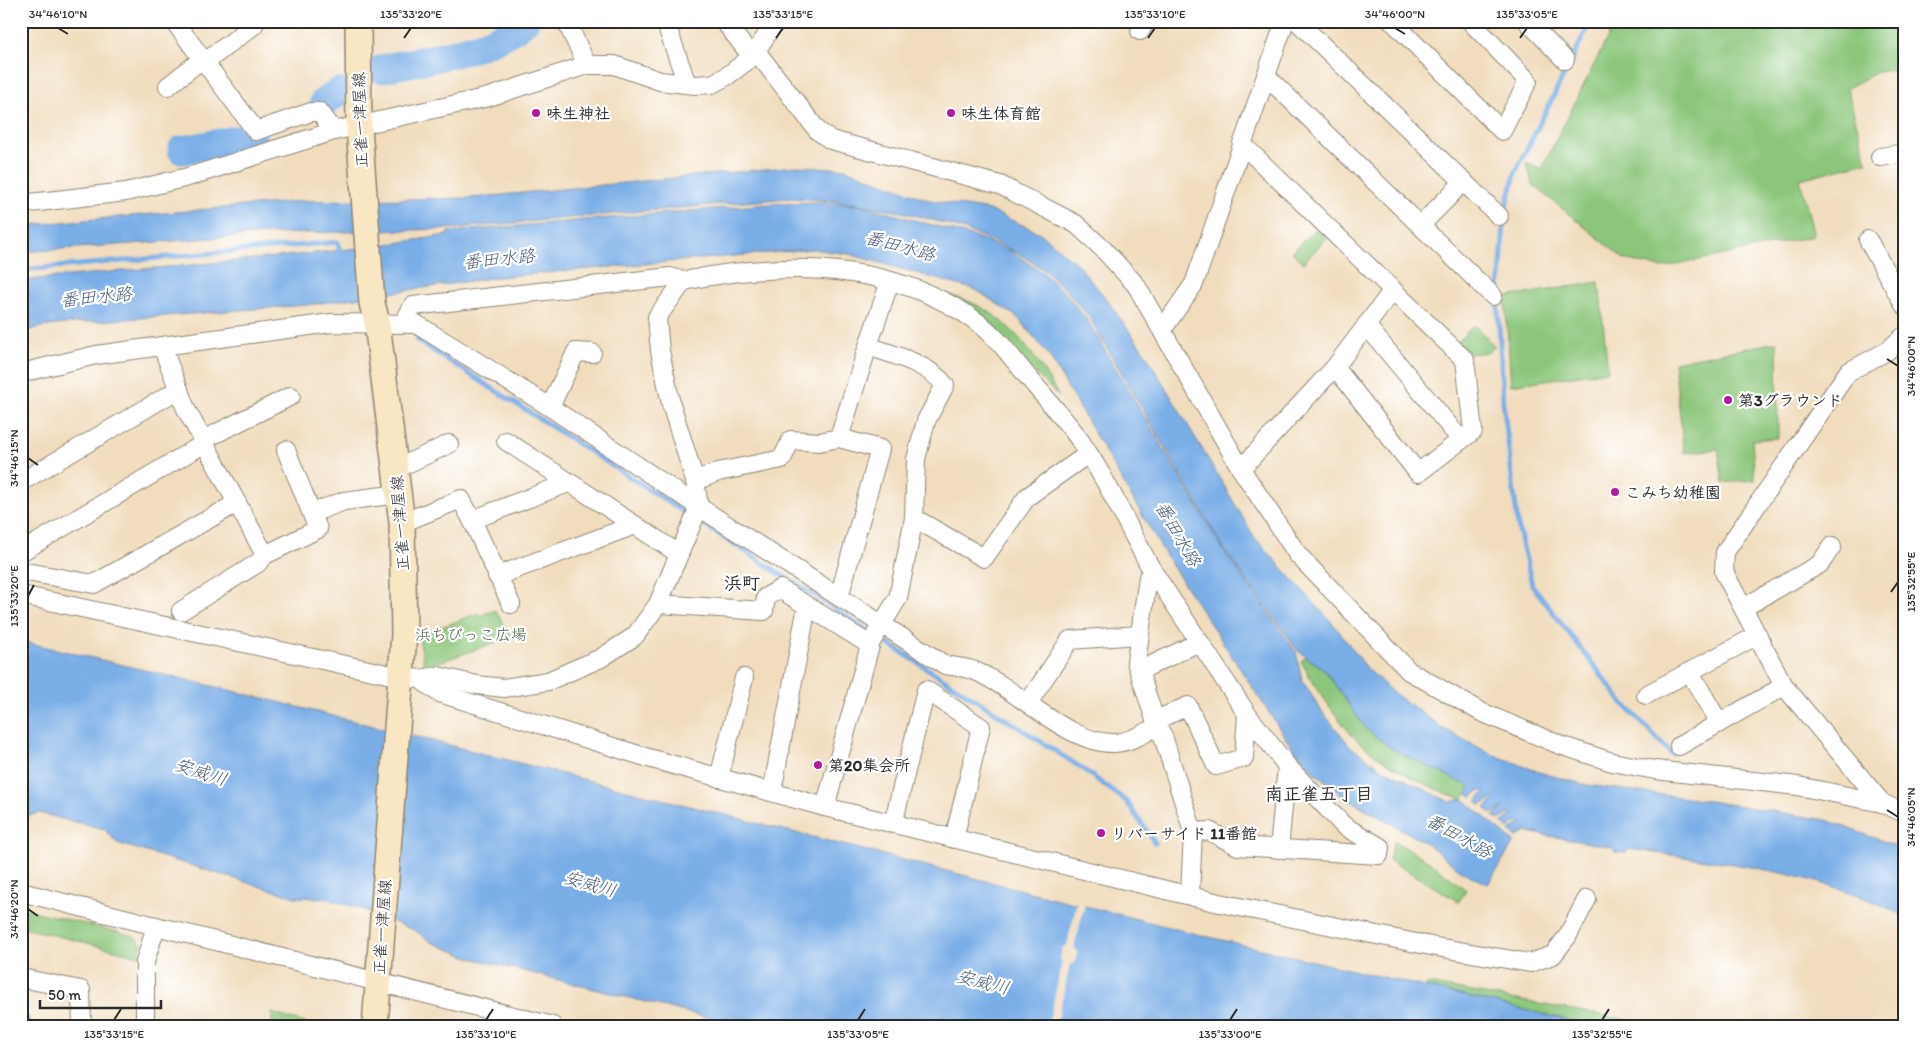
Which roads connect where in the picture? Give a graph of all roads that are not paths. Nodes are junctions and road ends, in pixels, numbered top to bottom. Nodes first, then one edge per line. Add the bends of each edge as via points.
1 (174, 21) edge
2 (251, 21) edge
3 (358, 21) edge
4 (566, 21) edge
5 (665, 21) edge
6 (724, 21) edge
7 (776, 21) edge
8 (1285, 21) edge
9 (1297, 21) edge
10 (1392, 21) edge
11 (1470, 21) edge
12 (1527, 21) edge
13 (754, 54) junction
14 (201, 60) junction
15 (1565, 60) dead end
16 (586, 65) junction
17 (1266, 76) junction
18 (687, 84) junction
19 (168, 86) dead end
20 (359, 127) junction
21 (334, 131) junction
22 (1242, 144) junction
23 (1904, 153) edge
24 (1880, 157) dead end
25 (1464, 181) junction
26 (21, 204) edge
27 (1499, 216) dead end
28 (1421, 225) junction
29 (1868, 240) dead end
30 (684, 281) junction
31 (890, 281) junction
32 (1393, 290) junction
33 (1493, 296) dead end
34 (1904, 305) edge
35 (374, 313) junction
36 (403, 323) junction
37 (1366, 325) junction
38 (1162, 330) junction
39 (1904, 336) edge
40 (162, 346) junction
41 (868, 346) junction
42 (592, 353) dead end
43 (1335, 366) junction
44 (21, 373) edge
45 (179, 389) junction
46 (291, 396) dead end
47 (550, 407) junction
48 (839, 438) junction
49 (1461, 440) junction
50 (506, 441) dead end
51 (204, 442) junction
52 (449, 444) dead end
53 (286, 450) dead end
54 (1088, 454) junction
55 (396, 469) junction
56 (1241, 469) junction
57 (695, 481) junction
58 (21, 482) edge
59 (568, 483) junction
60 (399, 494) junction
61 (237, 502) junction
62 (312, 513) junction
63 (696, 514) junction
64 (914, 518) junction
65 (472, 520) junction
66 (402, 523) junction
67 (635, 525) junction
68 (1832, 546) dead end
69 (21, 552) edge
70 (679, 554) junction
71 (265, 555) junction
72 (1152, 570) junction
73 (21, 572) edge
74 (497, 576) junction
75 (21, 595) edge
76 (838, 597) junction
77 (511, 604) dead end
78 (658, 604) junction
79 (807, 606) junction
80 (1743, 608) junction
81 (181, 611) dead end
82 (1140, 635) junction
83 (875, 636) junction
84 (1758, 636) junction
85 (1191, 646) dead end
86 (1139, 671) junction
87 (1690, 672) junction
88 (744, 678) dead end
89 (407, 681) junction
90 (1784, 686) junction
91 (1646, 695) dead end
92 (1028, 703) junction
93 (1247, 714) junction
94 (1157, 723) junction
95 (1719, 723) junction
96 (1680, 746) dead end
97 (1287, 766) junction
98 (719, 778) junction
99 (772, 792) junction
100 (1882, 803) junction
101 (825, 807) junction
102 (1904, 813) edge
103 (893, 824) junction
104 (1193, 832) junction
105 (954, 839) junction
106 (1279, 848) junction
107 (21, 892) edge
108 (1190, 896) junction
109 (1587, 899) dead end
110 (156, 926) junction
111 (379, 971) junction
112 (21, 978) edge
113 (21, 1021) edge
114 (22, 1026) edge
115 (82, 1026) edge
116 (145, 1026) edge
117 (375, 1026) edge
118 (553, 1026) edge

1 - 14 street
2 - 14 street via 254,25 208,59
3 - 20 main road, 正雀一津屋線
4 - 16 street
5 - 18 street
6 - 13 street
7 - 13 street
8 - 17 street
9 - 25 street
10 - 11 street via 1502,130 1528,81
12 - 15 street
13 - 18 street via 720,80 704,85
13 - 38 street via 818,131 831,140 1000,185 1076,224 1136,285
14 - 19 street
14 - 21 street via 256,131 311,112 320,112
16 - 18 street via 614,65 660,81
16 - 20 street via 489,96
17 - 22 street
17 - 28 street
20 - 21 street
20 - 35 main road, 正雀一津屋線
21 - 26 street via 188,177 126,192
22 - 32 street
22 - 38 street via 1194,284
23 - 24 street
25 - 27 street
25 - 28 street
28 - 33 street
29 - 34 street
30 - 31 street via 707,276 811,268 840,270
30 - 36 street via 670,277 413,306
30 - 57 street via 657,317 671,404
31 - 41 street
31 - 54 street via 934,296 977,322 1015,361
32 - 37 street
32 - 49 street via 1465,360 1473,431
35 - 36 street
35 - 40 street via 331,323
35 - 55 main road, 正雀一津屋線
36 - 47 street via 416,324
37 - 43 street
37 - 49 street
38 - 56 street
39 - 80 street via 1887,352 1848,372 1725,552 1724,572
40 - 44 street via 96,355
40 - 45 street
41 - 48 street
41 - 64 street via 910,361 940,379 945,386 931,409 922,434 916,460
42 - 47 street via 576,352
43 - 49 street via 1418,473
43 - 56 street
45 - 51 street
45 - 58 street
46 - 51 street
47 - 63 street
48 - 57 street via 819,442 791,440 782,459 718,472
48 - 76 street via 880,449
50 - 59 street
51 - 61 street
51 - 69 street
52 - 55 street
53 - 62 street
54 - 64 street via 1027,497 984,558
54 - 72 street
55 - 60 main road, 正雀一津屋線
56 - 100 street via 1298,555 1409,671 1481,712 1560,745 1612,762 1798,786
57 - 63 street
59 - 65 street
59 - 67 street
60 - 62 street via 344,501
60 - 66 main road, 正雀一津屋線
61 - 71 street
61 - 73 street via 94,584
62 - 71 street via 318,529
63 - 70 street
63 - 76 street
64 - 83 street via 898,598
65 - 66 street via 461,499
65 - 74 street
66 - 89 main road, 正雀一津屋線
67 - 70 street
67 - 74 street
68 - 80 street via 1820,564
70 - 78 street
71 - 81 street via 258,563
72 - 82 street via 1148,576
72 - 93 street
74 - 77 street
75 - 89 street
76 - 83 street
78 - 79 street via 764,611 766,597 780,589
78 - 89 street via 635,636 601,658 548,681 504,688 438,676
79 - 83 street
79 - 99 street
80 - 84 street
82 - 86 street via 1136,662
82 - 92 street via 1070,640
83 - 92 street via 945,665 975,671
83 - 101 street
84 - 87 street
84 - 90 street
85 - 86 street
86 - 94 street
87 - 91 street
87 - 95 street
88 - 98 street
89 - 98 street via 652,760
89 - 111 main road, 正雀一津屋線
90 - 95 street
90 - 100 street
92 - 94 street via 1063,726 1099,742 1131,740
93 - 94 street via 1244,758 1216,766 1188,706
93 - 97 street
94 - 104 street
95 - 96 street
97 - 106 street
97 - 106 street via 1344,826 1380,847 1379,855
98 - 99 street
99 - 101 street
100 - 102 street
101 - 103 street
103 - 105 street
103 - 105 street via 926,690 981,726
104 - 106 street via 1209,831 1238,846
104 - 108 street
105 - 108 street
107 - 110 street
108 - 109 street via 1530,963 1553,955 1567,937
110 - 111 street
110 - 116 street via 145,962
111 - 117 main road, 正雀一津屋線
111 - 118 street
112 - 115 street via 81,990
113 - 114 street

